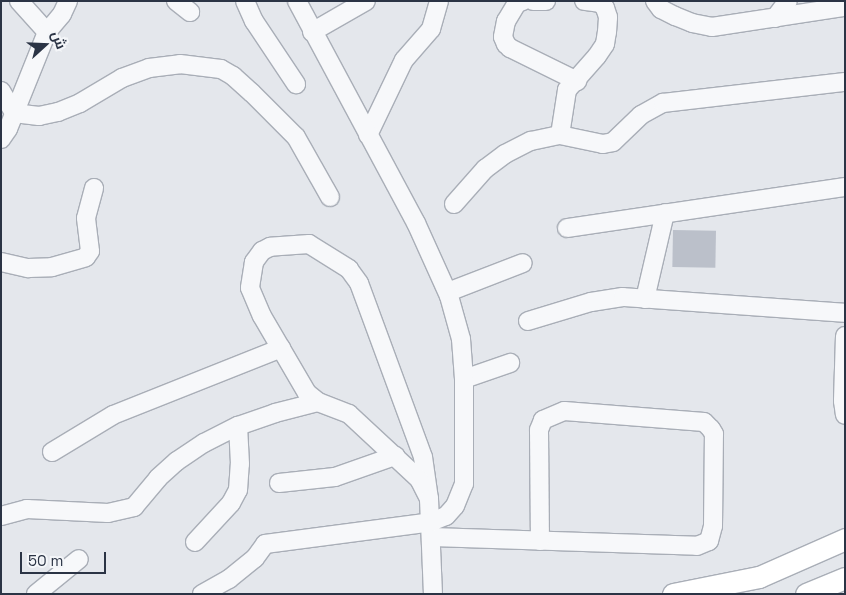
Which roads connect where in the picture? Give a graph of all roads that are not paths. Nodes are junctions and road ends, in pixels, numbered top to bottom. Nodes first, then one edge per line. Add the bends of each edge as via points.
1 (19, 1) edge
2 (68, 1) edge
3 (176, 1) edge
4 (245, 1) edge
5 (296, 1) edge
6 (366, 1) edge
7 (439, 1) edge
8 (523, 1) edge
9 (533, 1) edge
10 (546, 1) edge
11 (584, 1) edge
12 (655, 1) edge
13 (788, 1) edge
14 (845, 7) edge
15 (190, 12) dead end
16 (775, 18) junction
17 (47, 32) junction
18 (312, 32) junction
19 (577, 81) junction
20 (845, 82) edge
21 (296, 84) dead end
22 (1, 91) edge
23 (14, 113) junction
24 (368, 135) junction
25 (560, 135) junction
26 (1, 139) edge
27 (845, 187) edge
28 (94, 188) dead end
29 (330, 197) dead end
30 (454, 204) dead end
31 (665, 214) junction
32 (567, 228) dead end
33 (1, 262) edge
34 (523, 263) dead end
35 (448, 292) junction
36 (645, 299) junction
37 (845, 313) edge
38 (528, 321) dead end
39 (845, 336) edge
40 (281, 348) junction
41 (510, 363) dead end
42 (464, 379) junction
43 (318, 402) junction
44 (845, 415) edge
45 (238, 426) junction
46 (52, 452) dead end
47 (395, 456) junction
48 (279, 483) dead end
49 (429, 499) junction
50 (1, 516) edge
51 (432, 530) junction
52 (845, 539) edge
53 (540, 540) junction
54 (195, 542) dead end
55 (79, 559) dead end
56 (845, 578) edge
57 (819, 591) edge
58 (36, 594) edge
59 (202, 594) edge
60 (433, 594) edge
61 (673, 594) edge

1 - 17 street
2 - 17 street
3 - 15 street
4 - 21 street via 254,21
5 - 18 street
6 - 18 street
7 - 24 street via 431,29 404,60
8 - 19 street via 517,4 506,21 503,37 506,44
9 - 10 street
11 - 19 street via 601,3 605,8 608,32 605,44
12 - 16 street via 661,9 675,16 712,27
13 - 16 street
14 - 16 street
17 - 23 street
18 - 24 street
19 - 25 street via 567,90
20 - 25 street via 663,103 641,115 613,142 603,144
22 - 23 street
23 - 26 street
23 - 29 street via 39,116 58,112 122,78 149,68 207,65 233,76 296,137
24 - 35 street via 416,223
25 - 30 street via 531,141 505,154 484,169
27 - 31 street
28 - 33 street via 86,218 90,251 86,257 52,267 28,268
31 - 32 street
31 - 36 street
34 - 35 street
35 - 42 street via 461,339
36 - 37 street
36 - 38 street via 623,297 591,302
39 - 44 street
40 - 43 street via 307,393
40 - 46 street via 113,415
40 - 49 street via 250,288 254,262 262,250 270,247 309,244 349,269 359,283 423,457
41 - 42 street
42 - 51 street via 464,484 454,506
43 - 45 street
43 - 47 street via 349,414
45 - 50 street via 177,461 134,507 108,513 27,509
45 - 54 street via 238,490 231,503
47 - 48 street via 335,477
47 - 49 street via 418,479
49 - 51 street
51 - 53 street
51 - 59 street via 265,544 255,558 230,579
51 - 60 street
52 - 61 main road via 759,577
53 - 53 street via 539,430 543,420 564,411 704,422 711,429 714,434 713,526 709,541 697,546
55 - 58 street
56 - 57 main road

